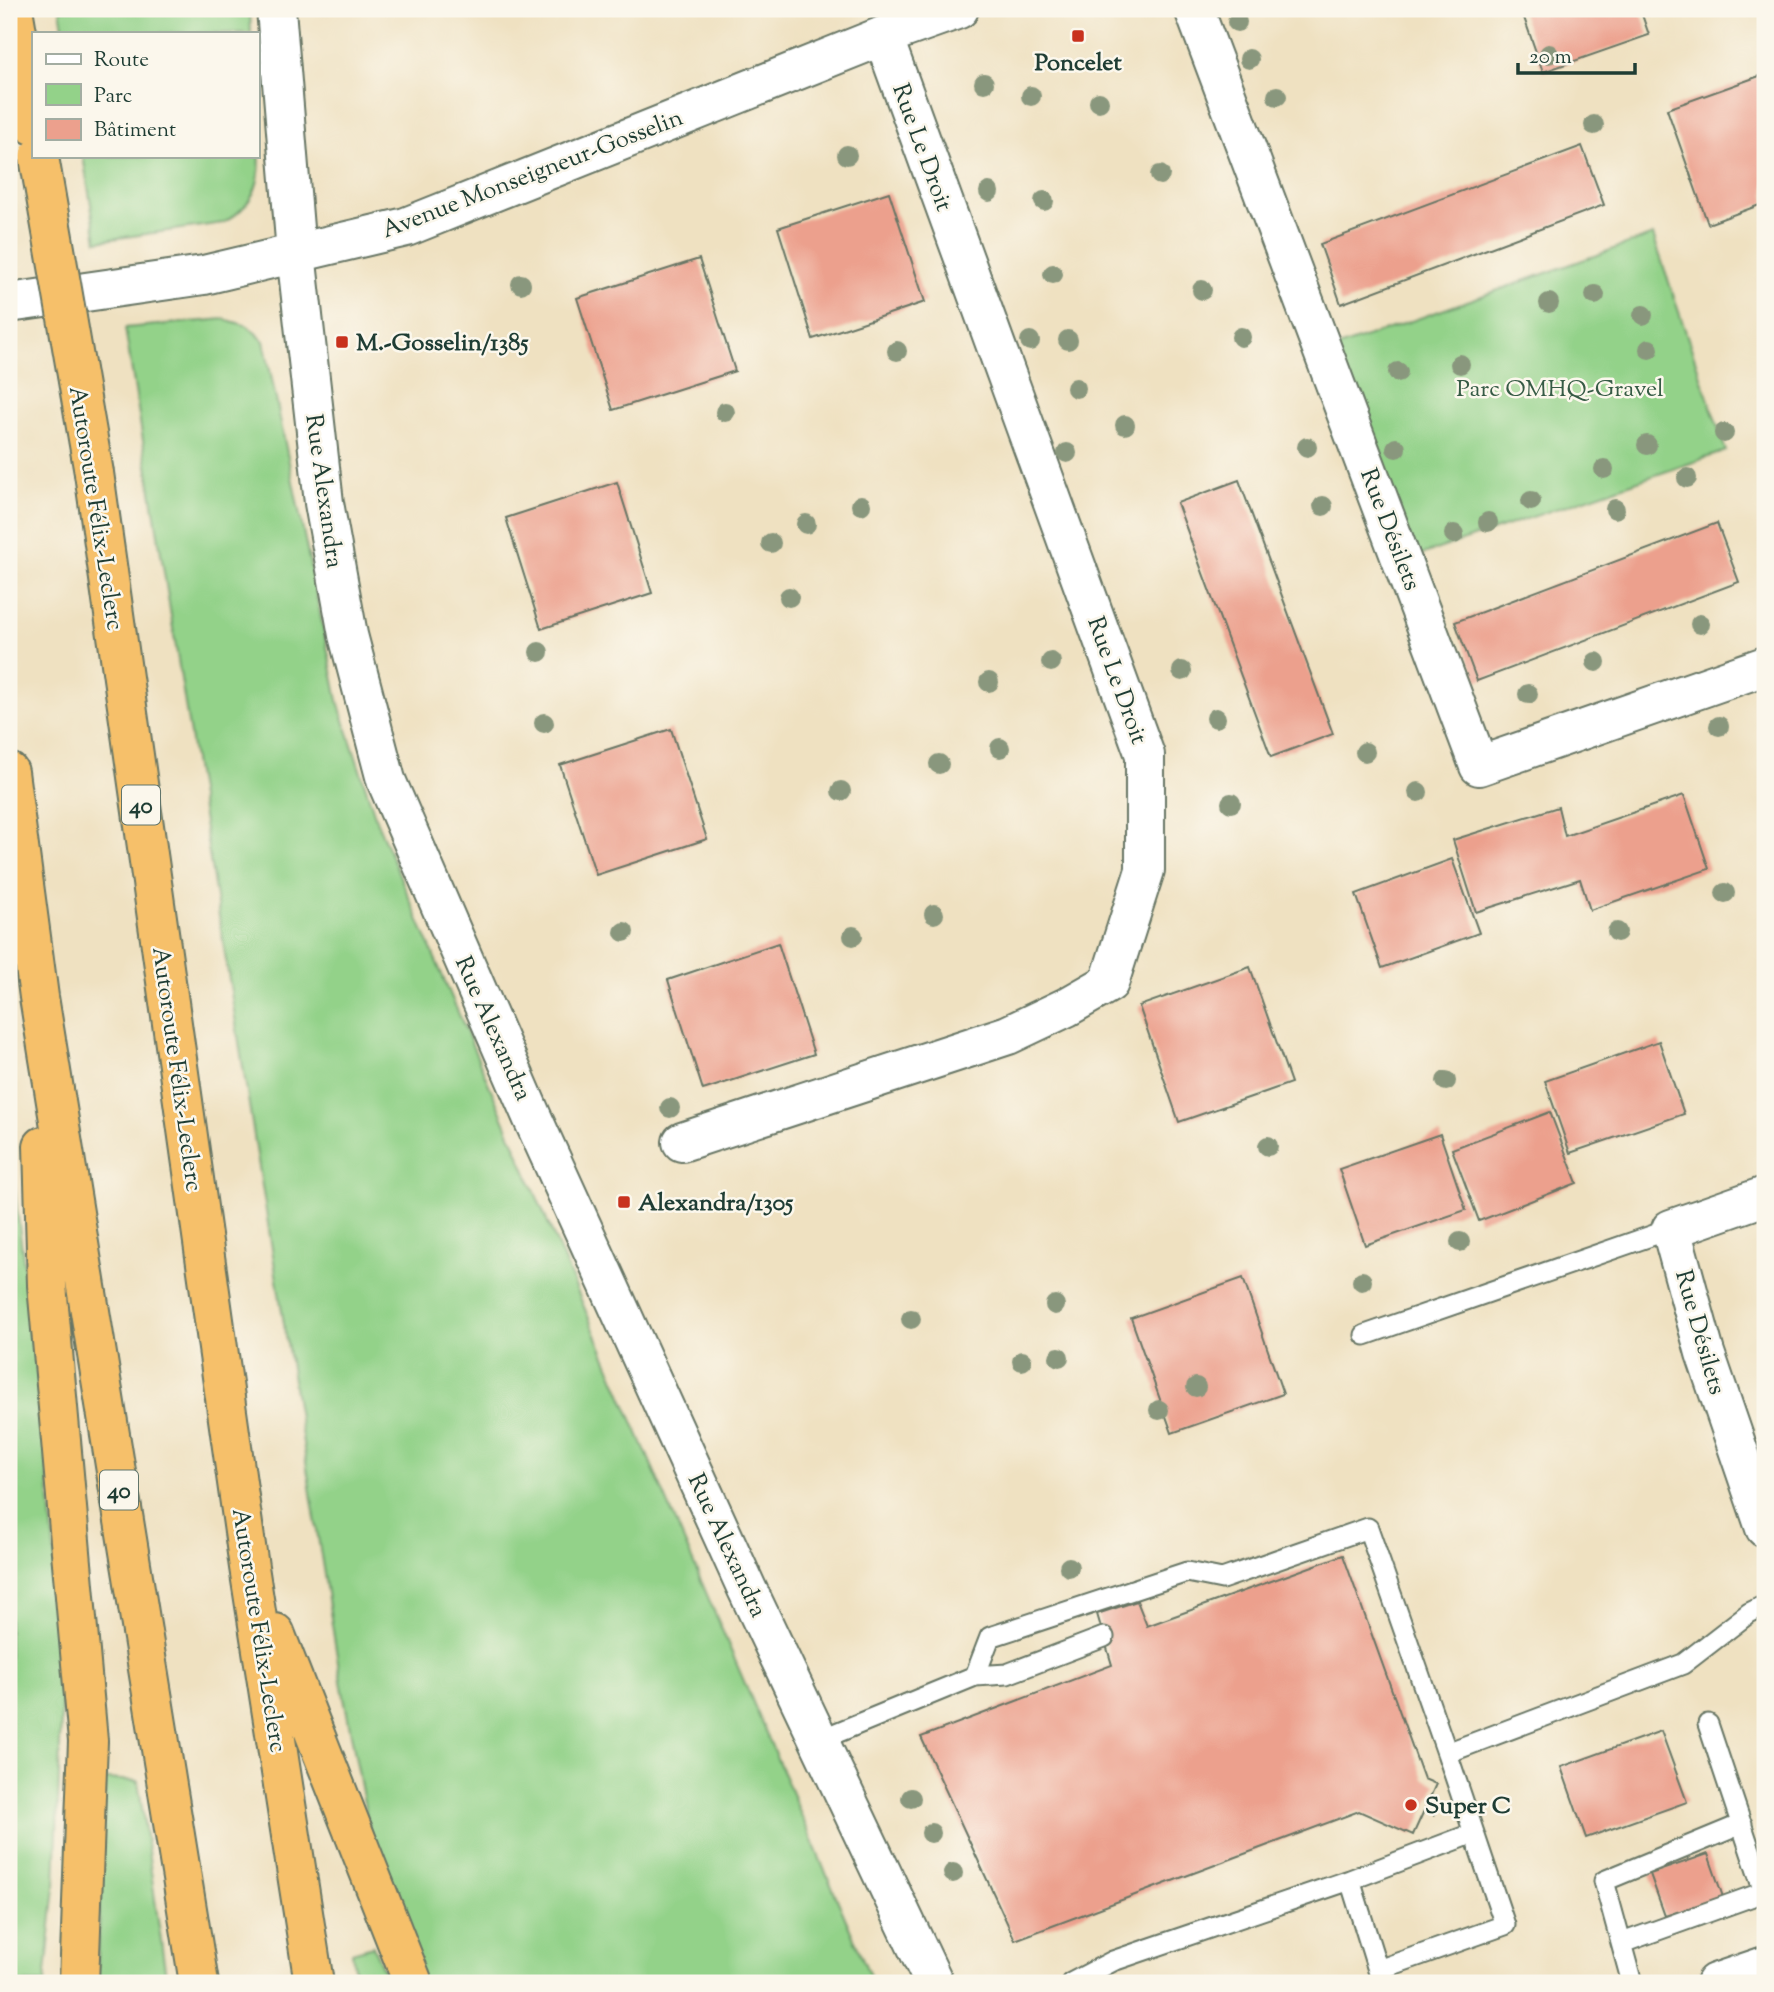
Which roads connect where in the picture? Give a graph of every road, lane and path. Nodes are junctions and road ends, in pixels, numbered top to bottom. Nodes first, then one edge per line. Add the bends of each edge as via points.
1 (13, 9) edge
2 (276, 9) edge
3 (959, 9) edge
4 (1194, 9) edge
5 (883, 36) junction
6 (32, 117) edge
7 (39, 158) edge
8 (296, 253) junction
9 (9, 303) edge
10 (1765, 666) edge
11 (9, 772) edge
12 (39, 997) junction
13 (682, 1142) dead end
14 (1765, 1196) edge
15 (1671, 1229) junction
16 (1365, 1335) dead end
17 (1765, 1528) edge
18 (249, 1567) junction
19 (1765, 1605) edge
20 (1104, 1637) dead end
21 (975, 1676) junction
22 (1708, 1724) dead end
23 (819, 1740) junction
24 (1447, 1753) junction
25 (1742, 1824) junction
26 (1474, 1833) junction
27 (1758, 1846) edge
28 (1350, 1880) junction
29 (1765, 1894) edge
30 (1622, 1943) junction
31 (1765, 1966) edge
32 (1380, 1977) edge
33 (79, 1983) edge
34 (199, 1983) edge
35 (314, 1983) edge
36 (413, 1983) edge
37 (934, 1983) edge
38 (1071, 1983) edge
39 (1632, 1983) edge
40 (1715, 1983) edge

1 - 6 highway, Autoroute Félix-Leclerc / 40
2 - 8 street, Rue Alexandra
3 - 5 street, Avenue Monseigneur-Gosselin
4 - 10 street, Rue Désilets via 1479,766
5 - 8 street, Avenue Monseigneur-Gosselin via 405,227
5 - 13 street, Rue Le Droit via 1145,755 1145,870 1109,983 1007,1035
7 - 18 highway, Autoroute Félix-Leclerc / 40, bridge via 93,473
8 - 9 street, Avenue Monseigneur-Gosselin via 204,275
8 - 23 street, Rue Alexandra via 324,503 348,635 386,780 532,1117
11 - 12 highway, 40
12 - 33 highway via 47,1285 88,1741
12 - 34 highway, 40
14 - 15 street
15 - 16 lane
15 - 17 street, Rue Désilets via 1705,1353
18 - 35 highway, Autoroute Félix-Leclerc / 40
18 - 36 highway
19 - 24 lane via 1683,1664
20 - 21 lane via 1007,1674
21 - 23 lane
21 - 24 lane via 990,1637 1187,1572 1222,1579 1368,1528
22 - 25 lane
23 - 37 street, Rue Alexandra
24 - 26 lane
25 - 27 lane
25 - 30 lane via 1604,1881
26 - 28 lane
26 - 32 lane via 1505,1926
27 - 29 lane
28 - 32 lane
28 - 38 lane via 1113,1961
29 - 30 lane
30 - 39 lane
31 - 40 street

